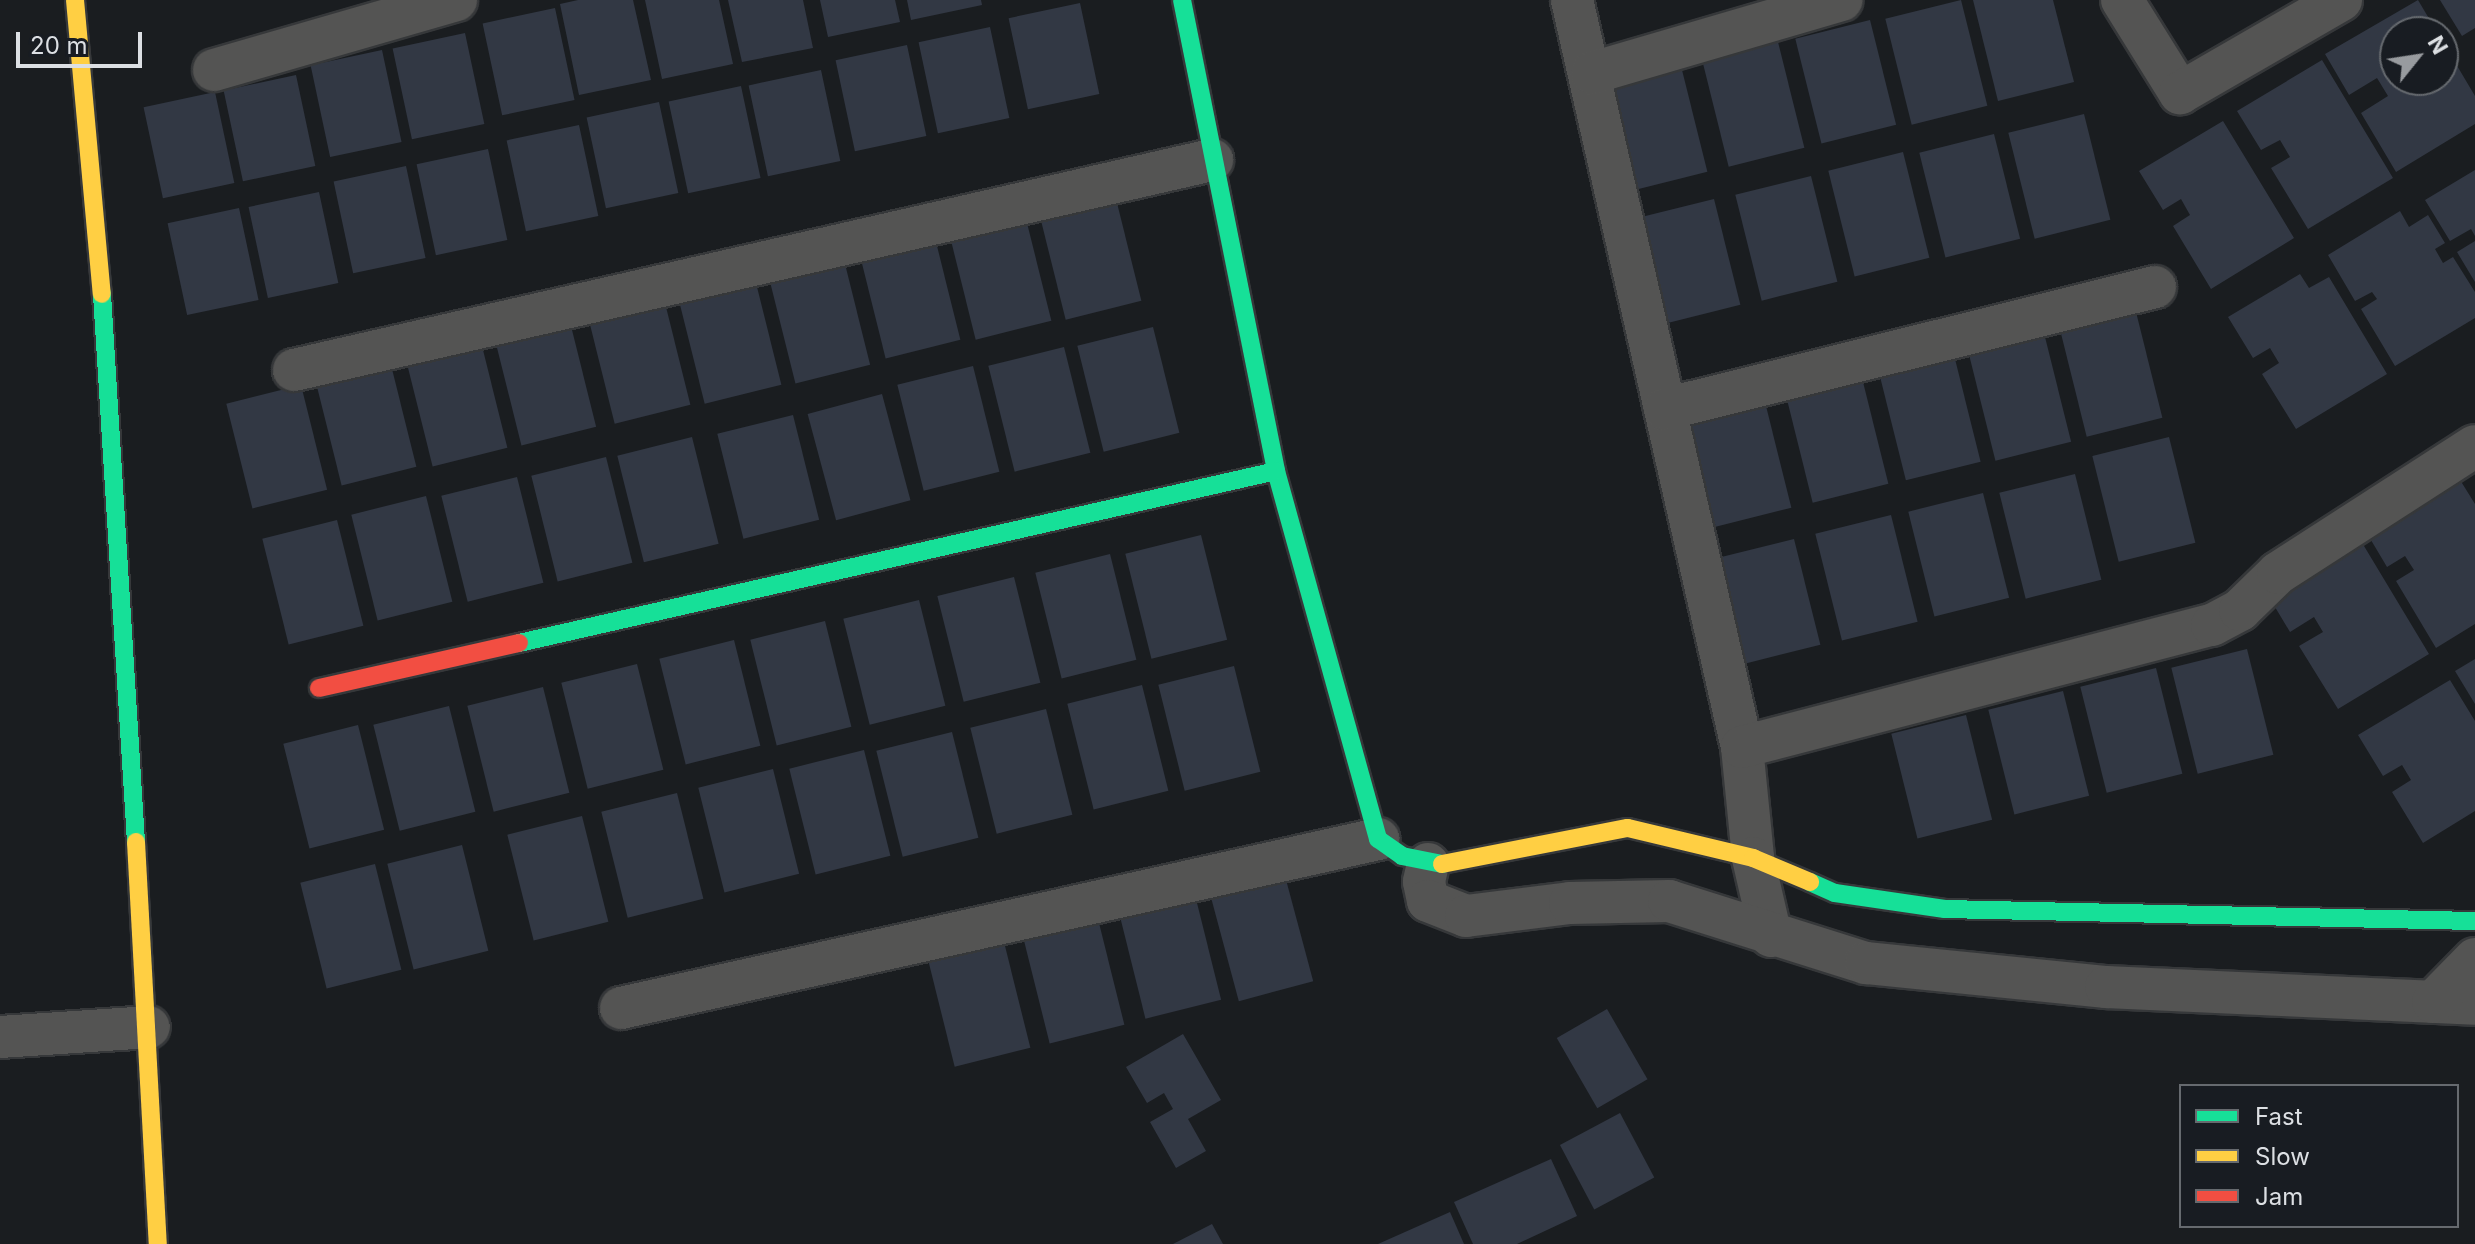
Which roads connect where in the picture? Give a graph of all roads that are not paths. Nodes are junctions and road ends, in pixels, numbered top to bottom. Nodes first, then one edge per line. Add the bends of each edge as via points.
1 (75, 0) edge
2 (456, 0) edge
3 (1182, 0) edge
4 (1572, 0) edge
5 (1842, 0) edge
6 (2122, 0) edge
7 (2341, 0) edge
8 (214, 70) dead end
9 (1592, 73) junction
10 (1212, 160) junction
11 (2155, 287) dead end
12 (294, 370) dead end
13 (1665, 409) junction
14 (2475, 446) edge
15 (1276, 471) junction
16 (319, 688) dead end
17 (1742, 747) junction
18 (1378, 839) junction
19 (1753, 858) junction
20 (1428, 864) junction
21 (2475, 921) edge
22 (1771, 936) junction
23 (2475, 959) edge
24 (2433, 1002) junction
25 (2475, 1004) edge
26 (621, 1008) dead end
27 (149, 1027) junction
28 (0, 1037) edge
29 (158, 1244) edge

1 - 27 street via 113,407
2 - 8 street
3 - 10 street
4 - 9 street
5 - 9 street
6 - 7 street via 2180,93
9 - 13 street
10 - 12 street
10 - 15 street
11 - 13 street
13 - 17 street
14 - 17 street via 2278,573 2240,610 2212,625
15 - 16 street
15 - 18 street
17 - 19 street
18 - 20 street via 1402,856
18 - 26 street
19 - 20 street via 1628,828
19 - 21 street via 1835,893 1945,909
19 - 22 street
20 - 22 street via 1428,901 1466,916 1570,903 1669,901 1711,911
22 - 24 street via 1866,963 1919,969 2106,987
23 - 24 street
24 - 25 street
27 - 28 street
27 - 29 street

